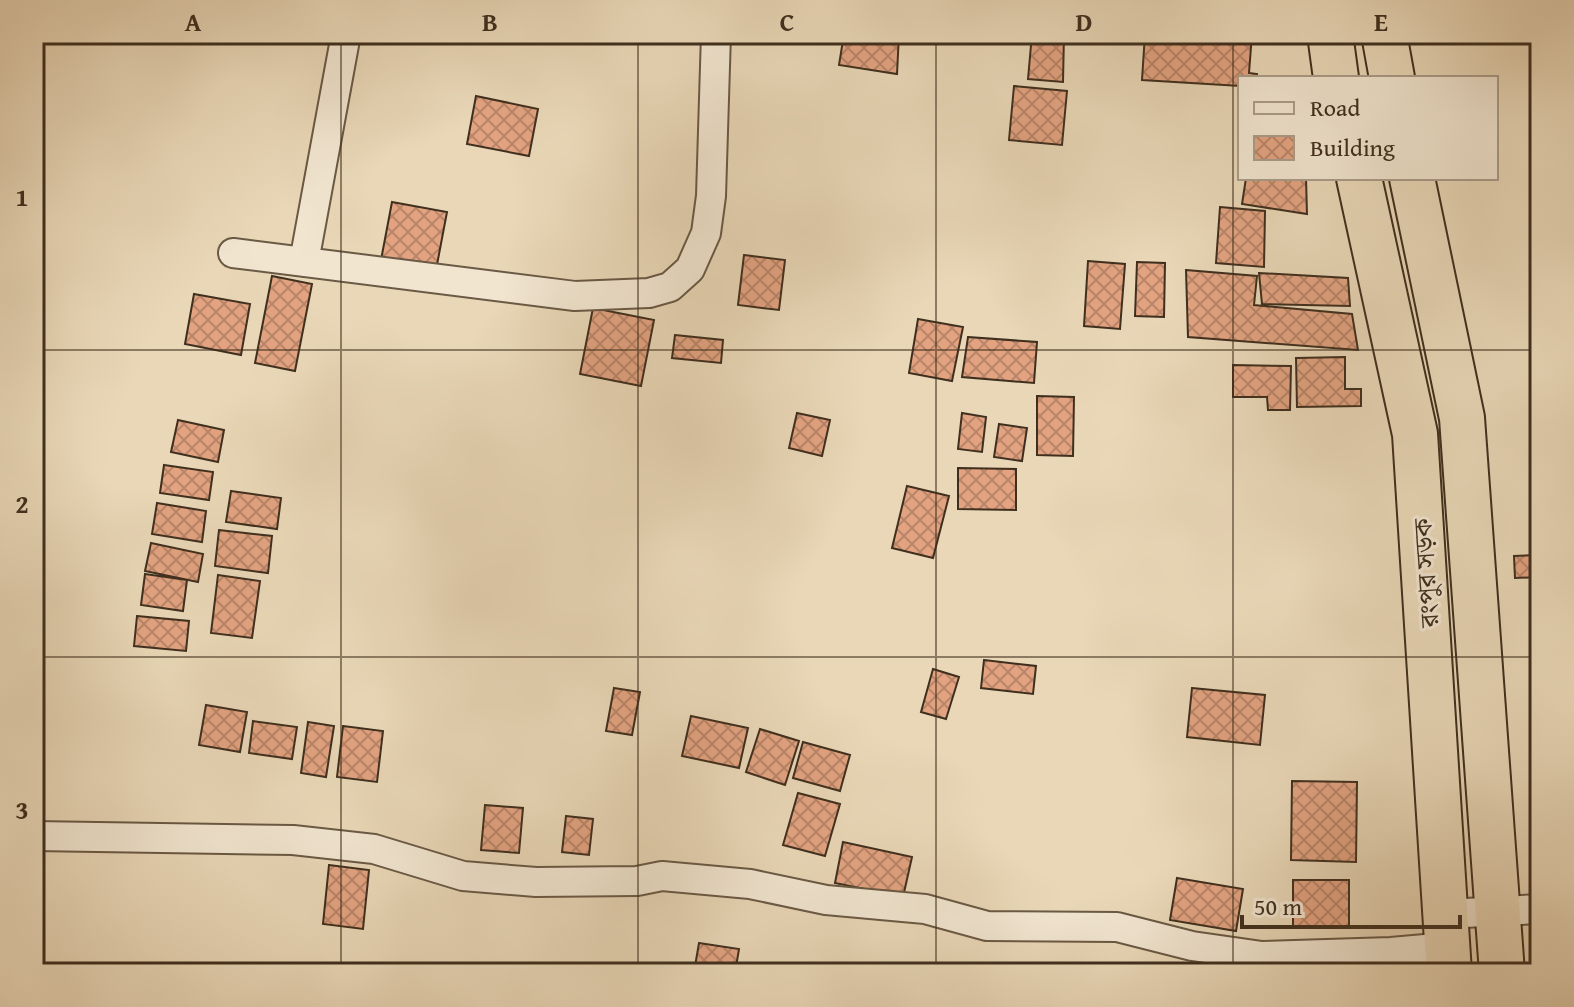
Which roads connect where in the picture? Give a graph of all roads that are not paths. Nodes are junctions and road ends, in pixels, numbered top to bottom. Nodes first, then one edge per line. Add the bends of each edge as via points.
1 (346, 34) edge
2 (716, 34) edge
3 (1330, 34) edge
4 (1384, 34) edge
5 (1336, 76) edge
6 (1392, 76) edge
7 (1359, 180) edge
8 (1412, 180) edge
9 (233, 253) dead end
10 (304, 262) junction
11 (34, 836) edge
12 (1519, 909) edge
13 (1448, 944) edge
14 (1502, 973) edge

1 - 10 street
2 - 10 street via 706,233 690,269 670,287 575,296
3 - 5 highway
4 - 6 highway
7 - 13 highway, রংপুর সড়ক via 1415,434
8 - 12 highway, রংপুর সড়ক via 1462,418
9 - 10 street
11 - 13 street via 279,839 374,849 463,876 536,882 662,876 750,884 826,900 925,909 987,926 1117,927 1262,956 1391,952
12 - 13 street
12 - 14 highway, রংপুর সড়ক

